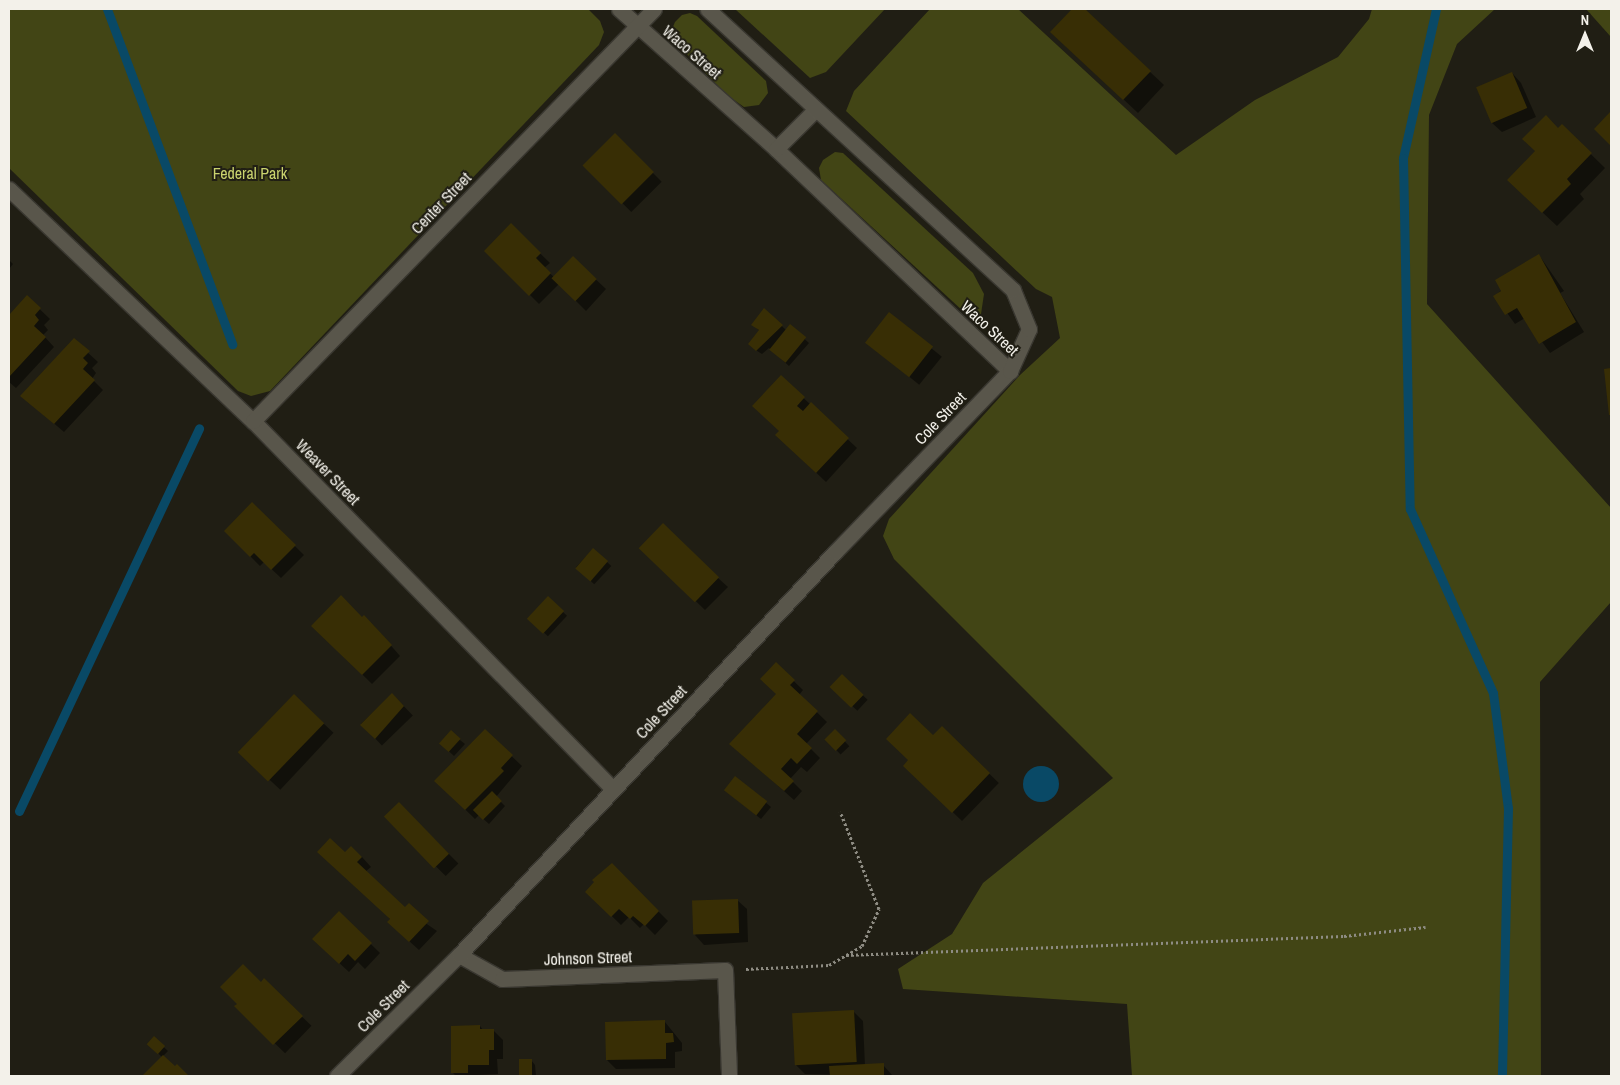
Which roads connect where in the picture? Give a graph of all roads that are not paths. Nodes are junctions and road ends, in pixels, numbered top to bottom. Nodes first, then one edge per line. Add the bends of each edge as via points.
1 (619, 9) edge
2 (654, 9) edge
3 (707, 9) edge
4 (637, 26) junction
5 (815, 110) junction
6 (776, 149) junction
7 (9, 189) edge
8 (1010, 371) junction
9 (253, 421) junction
10 (613, 789) junction
11 (460, 955) junction
12 (337, 1076) edge
13 (729, 1076) edge

1 - 4 street, Waco Street
2 - 4 street, Center Street
3 - 5 street, Waco Street
4 - 6 street, Waco Street
4 - 9 street, Center Street
5 - 6 street
5 - 8 street, Waco Street via 1013,290 1029,329
6 - 8 street, Waco Street
7 - 9 street, Weaver Street
8 - 10 street, Cole Street
9 - 10 street, Weaver Street
10 - 11 street, Cole Street
11 - 12 street, Cole Street
11 - 13 street, Johnson Street via 502,979 725,970

